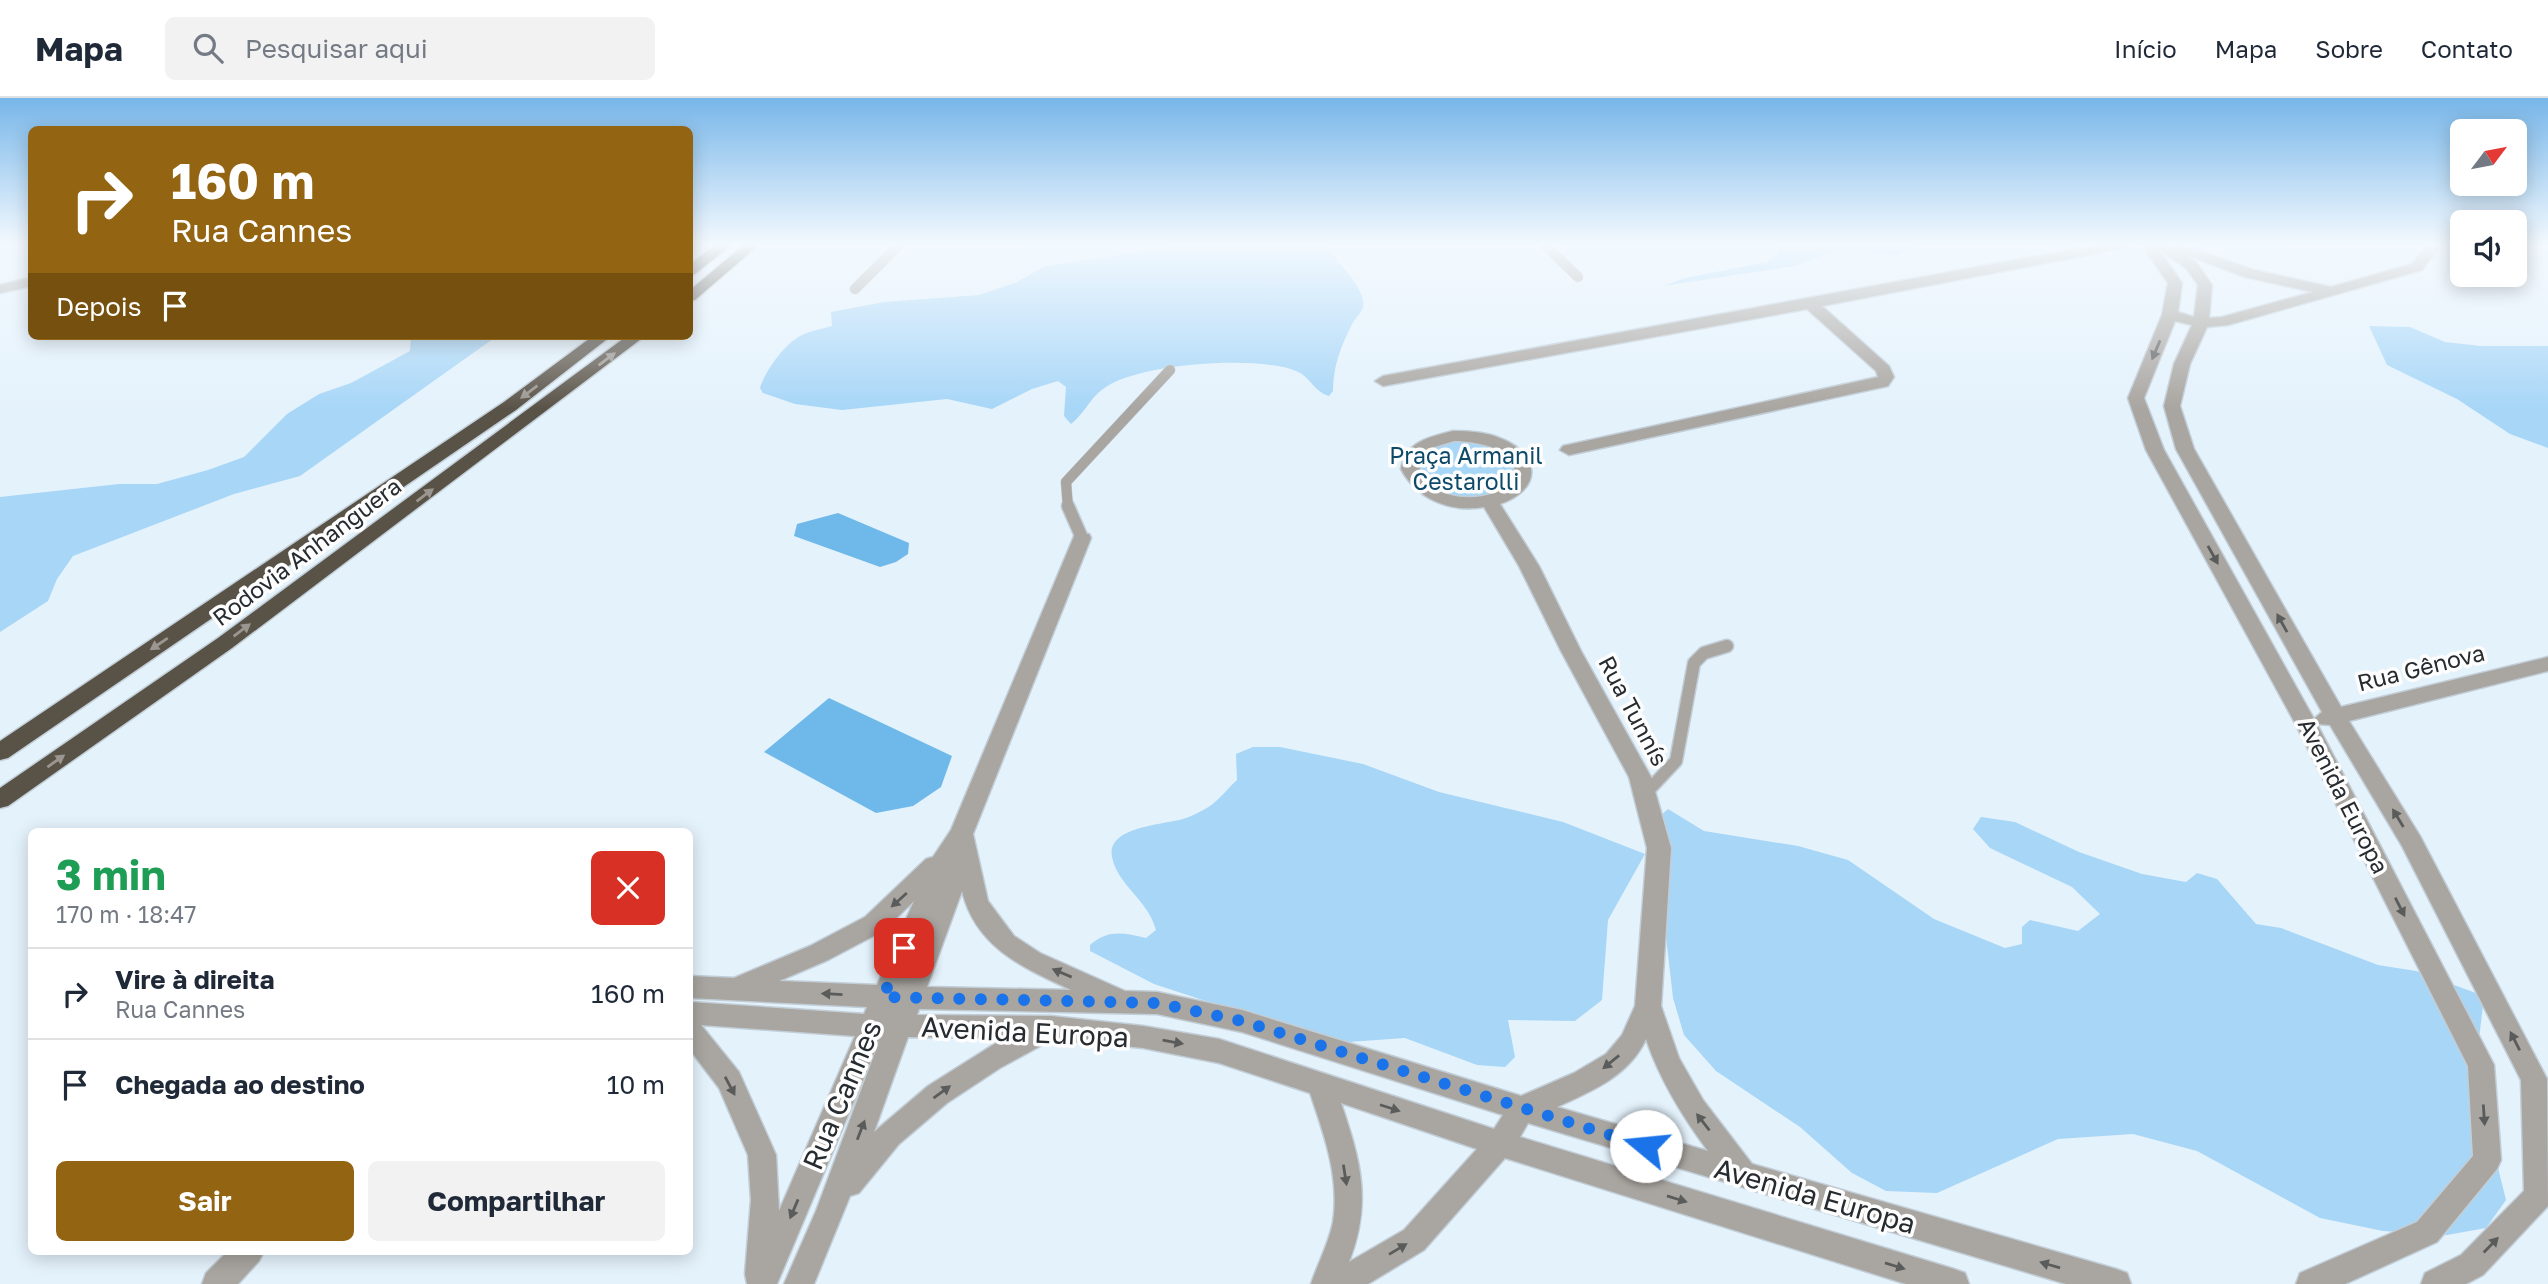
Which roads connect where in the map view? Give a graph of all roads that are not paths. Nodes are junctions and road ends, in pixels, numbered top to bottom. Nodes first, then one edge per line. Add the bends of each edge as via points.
1 (1840, 298) edge
2 (2173, 298) edge
3 (2204, 298) edge
4 (2311, 298) edge
5 (1810, 304) junction
6 (2170, 315) junction
7 (2201, 323) junction
8 (598, 340) edge
9 (633, 340) edge
10 (1170, 370) dead end
11 (1383, 381) dead end
12 (1569, 450) dead end
13 (1490, 502) junction
14 (1082, 538) joint
15 (1727, 646) dead end
16 (2548, 664) edge
17 (2336, 716) junction
18 (2306, 723) junction
19 (0, 752) edge
20 (1645, 794) junction
21 (0, 800) edge
22 (957, 846) junction
23 (693, 987) edge
24 (731, 988) junction
25 (896, 997) junction
26 (1123, 1002) junction
27 (1648, 1006) junction
28 (693, 1013) edge
29 (871, 1026) junction
30 (900, 1026) junction
31 (1051, 1027) junction
32 (693, 1035) edge
33 (1321, 1085) junction
34 (1522, 1109) junction
35 (1500, 1144) junction
36 (1745, 1175) junction
37 (830, 1212) junction
38 (245, 1255) edge
39 (218, 1284) edge
40 (761, 1284) edge
41 (799, 1284) edge
42 (1326, 1284) edge
43 (1339, 1284) edge
44 (1954, 1284) edge
45 (2116, 1284) edge
46 (2311, 1284) edge
47 (2436, 1284) edge

1 - 5 street
2 - 6 street, Avenida Europa
3 - 7 street, Avenida Europa
4 - 7 street via 2223,322
5 - 11 street
5 - 12 street via 1882,369 1886,377 1882,383
6 - 7 street
6 -> 18 street, Avenida Europa via 2136,398 2155,450
17 -> 7 street, Avenida Europa via 2185,449 2172,406 2182,364
8 -> 19 highway, Rodovia Anhanguera via 510,406
21 -> 9 highway, Rodovia Anhanguera via 225,643
10 - 14 lane via 1066,482 1066,503
13 - 13 street via 1513,493 1524,478 1524,467 1506,447 1480,438 1453,436 1436,439 1412,455 1408,465 1411,476 1433,496 1471,504
13 - 20 street, Rua Tunnís via 1529,566
14 - 22 street, Rua Cannes
15 - 20 lane via 1704,653 1694,663 1676,761
16 - 17 street, Rua Gênova
17 - 18 street, Rua Gênova
47 -> 17 street, Avenida Europa via 2472,1265 2538,1196 2534,1079 2412,842
18 -> 46 street, Avenida Europa via 2481,1065 2487,1160 2427,1233
20 - 27 street, Rua Tunnís via 1659,848
22 -> 24 street via 874,924 769,975
22 - 25 street, Rua Cannes
26 -> 22 street via 1031,960 1005,943 977,904
23 - 24 street, Avenida Europa
25 -> 24 street, Avenida Europa
25 - 26 street, Avenida Europa
25 - 29 street, Rua Cannes
25 - 30 street, Rua Cannes
26 - 31 street
26 - 34 street, Avenida Europa via 1157,1003 1242,1021
27 -> 34 street via 1631,1043 1615,1062 1584,1082
36 -> 27 street via 1693,1109 1667,1061
28 - 29 street, Avenida Europa
29 - 30 street, Avenida Europa
29 -> 40 street, Rua Cannes
30 - 31 street, Avenida Europa
37 -> 30 street, Rua Cannes
31 -> 33 street, Avenida Europa via 1219,1051
37 -> 31 street via 864,1162 933,1098 974,1069
32 -> 40 street via 729,1080 762,1156
33 -> 35 street, Avenida Europa
33 -> 42 street via 1340,1142 1347,1188 1347,1223
34 - 35 street
34 - 36 street, Avenida Europa
43 -> 35 street via 1413,1240
35 -> 44 street, Avenida Europa
45 -> 36 street, Avenida Europa
37 - 41 street, Rua Cannes
38 - 39 street

